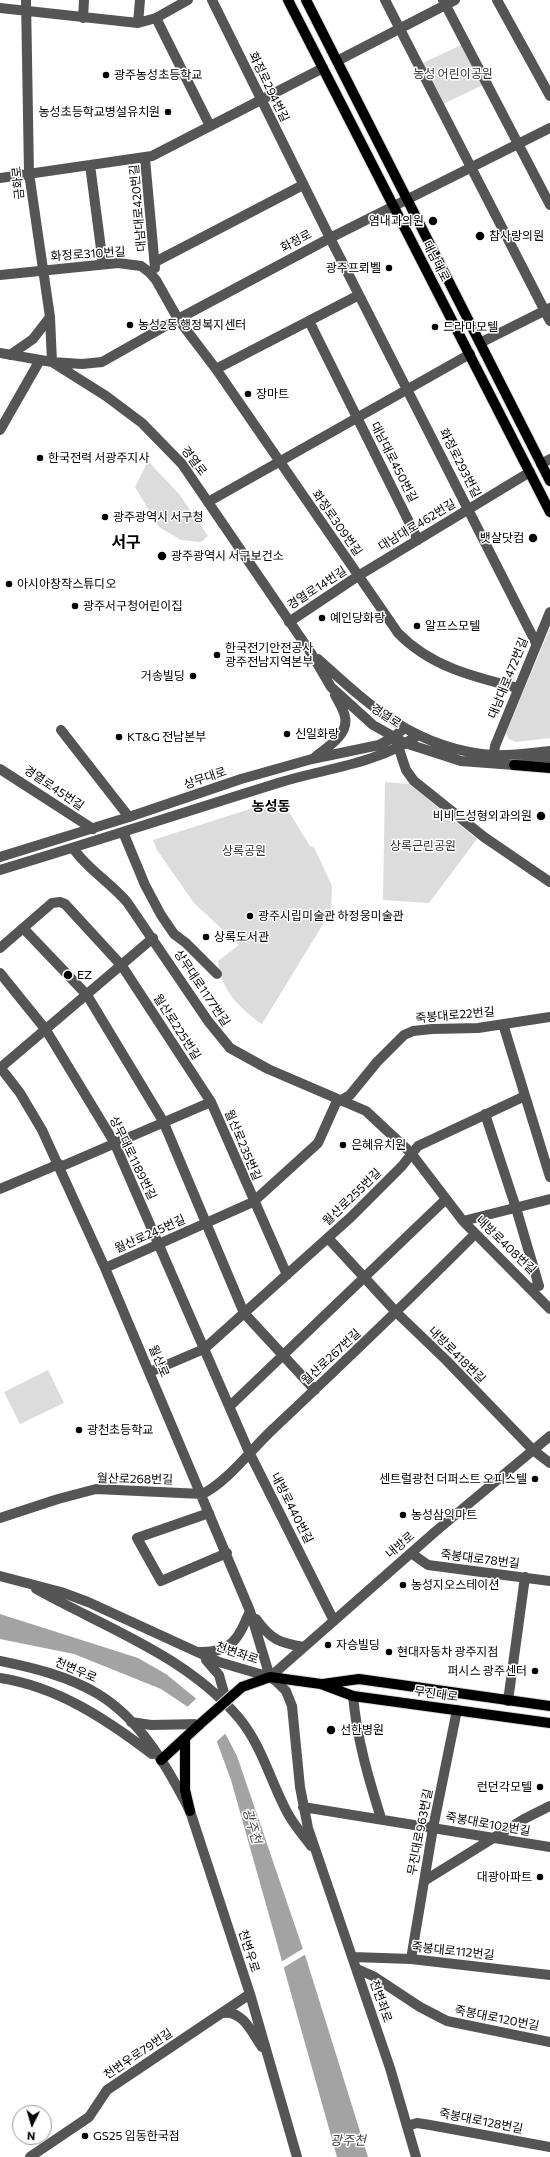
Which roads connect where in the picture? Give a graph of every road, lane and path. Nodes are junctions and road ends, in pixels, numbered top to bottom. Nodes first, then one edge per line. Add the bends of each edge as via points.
1 (26, 0) edge
2 (84, 0) edge
3 (140, 0) edge
4 (188, 0) edge
5 (212, 0) edge
6 (288, 0) edge
7 (306, 0) edge
8 (385, 0) edge
9 (497, 0) edge
10 (448, 2) edge
11 (0, 8) edge
12 (26, 11) junction
13 (83, 18) junction
14 (156, 18) junction
15 (138, 24) junction
16 (400, 28) junction
17 (337, 61) junction
18 (323, 68) junction
19 (550, 96) edge
20 (262, 100) junction
21 (210, 126) junction
22 (550, 128) edge
23 (519, 143) junction
24 (145, 159) junction
25 (90, 165) junction
26 (471, 167) junction
27 (29, 174) junction
28 (0, 178) edge
29 (303, 185) junction
30 (407, 199) junction
31 (550, 205) edge
32 (394, 206) junction
33 (330, 238) junction
34 (155, 262) junction
35 (103, 264) junction
36 (44, 270) junction
37 (0, 275) edge
38 (156, 280) junction
39 (359, 296) junction
40 (547, 309) edge
41 (50, 317) junction
42 (178, 318) junction
43 (309, 321) junction
44 (550, 321) edge
45 (480, 343) junction
46 (5, 354) edge
47 (470, 354) junction
48 (40, 360) junction
49 (52, 362) junction
50 (216, 369) junction
51 (408, 390) junction
52 (357, 418) junction
53 (0, 430) edge
54 (279, 462) junction
55 (546, 462) edge
56 (530, 472) junction
57 (550, 481) edge
58 (208, 502) junction
59 (469, 509) junction
60 (550, 512) edge
61 (418, 540) junction
62 (358, 576) junction
63 (550, 612) edge
64 (290, 622) junction
65 (536, 643) junction
66 (311, 653) junction
67 (331, 687) junction
68 (518, 688) junction
69 (404, 729) junction
70 (61, 730) dead end
71 (417, 736) junction
72 (394, 737) junction
73 (550, 745) edge
74 (402, 746) junction
75 (550, 751) edge
76 (494, 755) junction
77 (312, 759) junction
78 (550, 761) edge
79 (514, 765) junction
80 (550, 768) edge
81 (0, 769) edge
82 (129, 817) junction
83 (93, 829) junction
84 (124, 832) junction
85 (73, 848) junction
86 (0, 857) edge
87 (0, 870) edge
88 (550, 882) edge
89 (23, 928) junction
90 (153, 938) junction
91 (0, 948) edge
92 (122, 966) junction
93 (0, 973) edge
94 (217, 974) dead end
95 (87, 995) junction
96 (550, 1017) edge
97 (503, 1024) junction
98 (46, 1030) junction
99 (0, 1068) edge
100 (525, 1096) junction
101 (343, 1100) junction
102 (210, 1102) junction
103 (485, 1114) junction
104 (163, 1121) junction
105 (114, 1142) junction
106 (411, 1153) junction
107 (60, 1166) junction
108 (550, 1177) edge
109 (0, 1189) edge
110 (550, 1199) edge
111 (445, 1200) junction
112 (253, 1202) junction
113 (516, 1208) junction
114 (463, 1221) junction
115 (206, 1223) junction
116 (475, 1234) junction
117 (328, 1238) junction
118 (159, 1245) junction
119 (105, 1268) junction
120 (287, 1275) junction
121 (365, 1277) junction
122 (532, 1288) junction
123 (550, 1309) edge
124 (244, 1313) junction
125 (397, 1313) junction
126 (204, 1349) junction
127 (283, 1356) junction
128 (150, 1372) junction
129 (315, 1390) junction
130 (230, 1406) junction
131 (550, 1436) edge
132 (533, 1450) junction
133 (249, 1452) junction
134 (550, 1463) edge
135 (202, 1494) junction
136 (209, 1512) junction
137 (0, 1518) edge
138 (412, 1553) junction
139 (227, 1554) junction
140 (0, 1576) edge
141 (525, 1577) junction
142 (22, 1580) junction
143 (550, 1581) edge
144 (250, 1611) junction
145 (334, 1621) junction
146 (304, 1647) junction
147 (197, 1652) junction
148 (0, 1661) edge
149 (270, 1677) junction
150 (0, 1678) edge
151 (321, 1684) junction
152 (353, 1696) junction
153 (226, 1700) junction
154 (508, 1701) junction
155 (550, 1706) edge
156 (457, 1710) junction
157 (131, 1722) junction
158 (550, 1723) edge
159 (200, 1724) junction
160 (185, 1739) junction
161 (161, 1760) junction
162 (550, 1806) edge
163 (303, 1807) junction
164 (190, 1811) junction
165 (381, 1818) junction
166 (433, 1828) junction
167 (496, 1838) junction
168 (550, 1848) edge
169 (317, 1854) junction
170 (424, 1881) junction
171 (353, 1957) junction
172 (410, 1959) junction
173 (357, 1969) junction
174 (550, 1975) edge
175 (250, 1994) junction
176 (222, 2013) junction
177 (550, 2042) edge
178 (267, 2054) junction
179 (407, 2126) junction
180 (550, 2147) edge
181 (42, 2154) edge
182 (30, 2157) edge
183 (297, 2157) edge
184 (416, 2157) edge

1 - 12 street, 금화로
2 - 13 street
3 - 15 street
4 - 14 street
5 - 20 street, 화정로294번길
6 - 18 main road, 대남대로
7 - 17 main road, 대남대로
8 - 16 street
9 - 19 street
10 - 16 street
10 - 23 street
11 - 12 street
12 - 13 street
12 - 27 street, 금화로
13 - 15 street
14 - 15 street
14 - 21 street
16 - 17 street
16 - 26 street
17 - 30 main road, 대남대로
18 - 20 street, 대남대로420번길
18 - 32 main road, 대남대로
20 - 21 street, 대남대로420번길
20 - 29 street, 화정로294번길
21 - 24 street, 대남대로420번길
22 - 23 street, 화정로
23 - 26 street, 화정로
23 - 31 street
24 - 25 street
24 - 34 street, 대남대로420번길
25 - 27 street
25 - 35 street
26 - 30 street, 화정로
26 - 40 street
27 - 28 street
27 - 36 street, 금화로
29 - 33 street, 화정로294번길
29 - 34 street
30 - 32 street, 화정로
30 - 45 main road, 대남대로
32 - 33 street, 화정로
32 - 47 main road, 대남대로
33 - 39 street, 화정로293번길
33 - 42 street, 화정로
34 - 38 street, 대남대로420번길
35 - 36 street, 화정로310번길
35 - 38 street, 화정로310번길 via 130,263 141,266
36 - 37 street, 화정로310번길
36 - 41 street, 금화로
38 - 42 street, 화정로310번길
39 - 43 street
39 - 51 street, 화정로293번길
40 - 44 street
40 - 45 street
41 - 46 street via 33,339
41 - 49 street, 금화로
42 - 49 street, 화정로 via 102,362
42 - 50 street, 화정로309번길
43 - 50 street
43 - 52 street, 대남대로450번길
45 - 55 main road, 대남대로
46 - 48 street, 경열로
47 - 51 street, 대남대로450번길
47 - 56 main road, 대남대로
48 - 49 street, 경열로
48 - 53 street
49 - 58 street, 경열로 via 106,396 142,423 182,464
50 - 54 street, 화정로309번길
51 - 52 street, 대남대로450번길
51 - 59 street, 화정로293번길
52 - 54 street, 대남대로450번길
52 - 61 street, 대남대로450번길
54 - 58 street, 대남대로450번길
54 - 62 street, 화정로309번길
55 - 57 main road, 대남대로
56 - 59 street, 대남대로462번길
56 - 60 main road, 대남대로
58 - 64 street, 경열로
59 - 61 street, 대남대로462번길
59 - 65 street, 화정로293번길
61 - 62 street, 대남대로462번길
62 - 64 street, 경열로14번길
62 - 68 street, 화정로309번길 via 392,625 408,643 455,671
63 - 65 street, 대남대로472번길
64 - 66 street, 경열로
65 - 68 street, 대남대로472번길
66 - 67 street, 경열로
66 - 69 street, 경열로 via 354,692
67 - 72 street, 경열로 via 373,725
67 - 77 street via 346,718 343,731
68 - 76 street, 대남대로472번길 via 495,746
69 - 71 street
69 - 72 street, 상무대로
70 - 82 street
71 - 74 street
71 - 76 street via 448,747
72 - 74 street
72 - 77 street, 상무대로 via 379,745
73 - 76 street
74 - 79 street via 461,760
74 - 84 street via 370,760 289,780
74 - 88 street via 406,770 414,781 484,837
75 - 76 street
77 - 82 street, 상무대로
78 - 79 street
79 - 80 main road
81 - 83 street, 경열로45번길
82 - 83 street, 상무대로
83 - 86 street, 상무대로
84 - 85 street
84 - 94 street via 160,915 174,934
85 - 87 street
85 - 90 street, 상무대로1177번길 via 80,859 120,893
89 - 91 street
89 - 92 street, 월산로225번길 via 52,903 60,902 65,904
89 - 95 street
90 - 92 street
90 - 101 street, 상무대로1177번길 via 208,1021 230,1048 268,1069
92 - 95 street
92 - 102 street, 월산로225번길
93 - 98 street, 상무대로1189번길
95 - 98 street
95 - 104 street
96 - 97 street, 죽봉대로22번길
97 - 100 street, 죽봉대로22번길
97 - 101 street, 죽봉대로22번길 via 478,1028 413,1031 404,1035
98 - 99 street
98 - 105 street, 상무대로1189번길
99 - 107 street, 월산로 via 31,1110
100 - 103 street, 월산로255번길
100 - 108 street, 죽봉대로22번길
101 - 106 street, 내방로408번길 via 366,1111
101 - 112 street, 월산로245번길 via 336,1102 318,1142
102 - 104 street, 월산로235번길
102 - 112 street, 월산로235번길
103 - 106 street, 월산로255번길 via 418,1146
103 - 113 street
104 - 105 street, 월산로235번길
104 - 115 street
105 - 107 street, 월산로235번길
105 - 118 street, 상무대로1189번길
106 - 111 street, 내방로408번길
106 - 117 street, 월산로255번길 via 402,1166
107 - 109 street, 월산로235번길
107 - 119 street, 월산로
110 - 113 street
111 - 114 street, 내방로408번길
111 - 121 street
112 - 115 street, 월산로245번길
112 - 120 street
113 - 114 street
113 - 122 street via 539,1286
114 - 116 street, 내방로408번길
115 - 118 street, 월산로245번길
115 - 124 street
116 - 122 street, 내방로408번길
116 - 125 street, 월산로267번길
117 - 120 street, 월산로255번길
117 - 121 street, 내방로418번길
118 - 119 street, 월산로245번길
118 - 126 street, 상무대로1189번길
119 - 128 street, 월산로
120 - 124 street, 월산로255번길
121 - 125 street, 내방로418번길
121 - 127 street
122 - 123 street, 내방로408번길
124 - 126 street, 월산로255번길
124 - 127 street
125 - 129 street, 월산로267번길
125 - 132 street, 내방로418번길
126 - 128 street, 월산로255번길
126 - 130 street, 내방로440번길
127 - 129 street
127 - 130 street
128 - 135 street, 월산로
129 - 133 street, 월산로267번길
130 - 133 street, 내방로440번길
131 - 132 street, 내방로
132 - 134 street, 내방로418번길
132 - 138 street, 내방로
133 - 135 street, 월산로267번길 via 213,1489
133 - 145 street, 내방로440번길
135 - 136 street, 월산로
135 - 137 street, 월산로268번길 via 96,1490 58,1498
136 - 139 street, 월산로
136 - 139 street via 137,1538 161,1581
138 - 141 street, 죽봉대로78번길 via 428,1565
138 - 145 street, 내방로
139 - 144 street, 월산로
140 - 142 street, 천변좌로
141 - 143 street, 죽봉대로78번길
141 - 154 street
142 - 147 street, 천변좌로 via 88,1602
142 - 169 street, 천변좌로 via 62,1604 131,1636 205,1685 250,1734 261,1752 287,1813
144 - 146 street via 274,1640
144 - 147 street via 236,1640 229,1646 214,1651
144 - 149 street, 월산로
145 - 146 street, 내방로
146 - 149 street, 내방로
147 - 149 street, 천변좌로 via 236,1669
147 - 153 street via 216,1671 223,1685
148 - 157 street, 천변우로 via 52,1673 74,1682 99,1694
149 - 151 main road, 무진대로
149 - 153 main road, 무진대로, bridge via 242,1687
149 - 163 street, 천변좌로 via 286,1691 292,1706
150 - 161 street, 천변우로 via 33,1686 78,1704 130,1736
151 - 152 main road, 무진대로
151 - 154 main road, 무진대로 via 359,1680
152 - 156 main road, 무진대로
152 - 165 street via 362,1758
153 - 159 main road, 무진대로, bridge
154 - 155 main road, 무진대로
156 - 158 main road, 무진대로
156 - 166 street, 무진대로963번길
157 - 159 street via 150,1725
157 - 161 street, 천변우로
159 - 160 main road, 무진대로
160 - 161 main road
160 - 164 main road via 185,1790
161 - 164 street, 천변우로
162 - 167 street via 524,1819
163 - 165 street, 죽봉대로102번길
163 - 169 street, 천변좌로
164 - 175 street, 천변우로
165 - 166 street, 죽봉대로102번길
166 - 167 street, 죽봉대로102번길
166 - 170 street, 무진대로963번길
167 - 168 street, 죽봉대로102번길
167 - 170 street
169 - 171 street, 천변좌로
170 - 172 street, 무진대로963번길
171 - 172 street, 죽봉대로112번길
171 - 173 street, 천변좌로
172 - 174 street, 죽봉대로112번길
173 - 177 street, 죽봉대로120번길 via 447,2021
173 - 179 street, 천변좌로
175 - 176 street, 천변우로79번길
175 - 178 street, 천변우로
176 - 178 street via 233,2013 241,2018
176 - 181 street, 천변우로79번길 via 107,2090 90,2117
178 - 183 street, 천변우로
179 - 180 street, 죽봉대로128번길 via 417,2123
179 - 184 street, 천변좌로
181 - 182 street, 천변우로79번길

